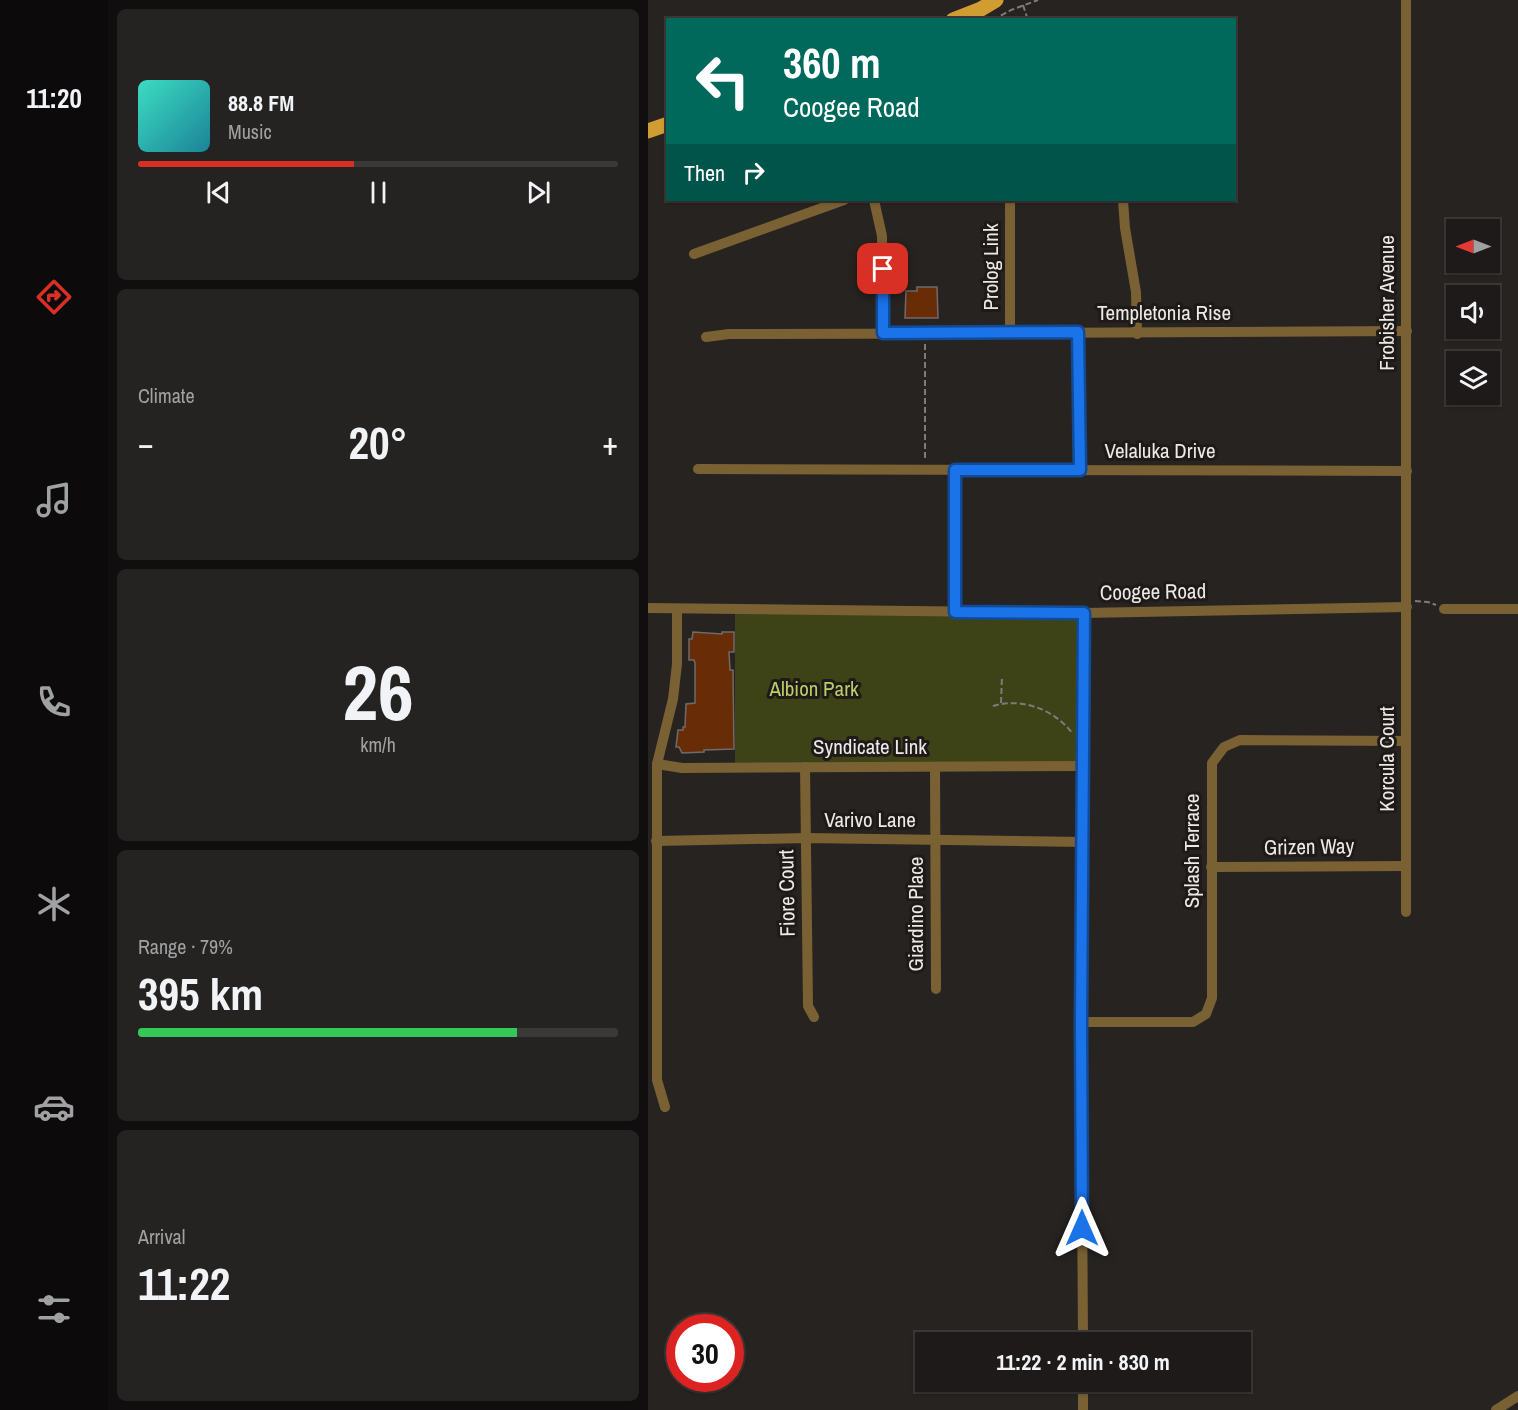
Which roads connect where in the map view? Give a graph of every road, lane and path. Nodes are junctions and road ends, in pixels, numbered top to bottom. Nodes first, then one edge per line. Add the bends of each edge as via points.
1 (996, 0) edge
2 (1038, 0) edge
3 (1406, 0) edge
4 (1023, 5) junction
5 (958, 18) edge
6 (997, 18) edge
7 (1027, 18) edge
8 (666, 125) edge
9 (648, 131) edge
10 (841, 201) edge
11 (874, 201) edge
12 (1010, 201) edge
13 (1123, 201) edge
14 (694, 254) dead end
15 (1407, 331) junction
16 (1078, 332) junction
17 (883, 333) junction
18 (925, 333) junction
19 (1010, 334) junction
20 (1137, 334) junction
21 (706, 337) dead end
22 (698, 469) dead end
23 (926, 470) junction
24 (955, 470) junction
25 (1080, 470) junction
26 (1407, 471) junction
27 (1407, 604) junction
28 (648, 608) edge
29 (677, 609) junction
30 (1444, 609) joint
31 (1518, 609) edge
32 (955, 612) junction
33 (1084, 613) junction
34 (1002, 676) dead end
35 (1001, 704) junction
36 (993, 706) dead end
37 (1073, 734) dead end
38 (1406, 741) junction
39 (657, 764) junction
40 (935, 766) junction
41 (1084, 766) junction
42 (806, 767) junction
43 (806, 838) junction
44 (935, 840) junction
45 (656, 841) junction
46 (1084, 842) junction
47 (1406, 866) junction
48 (1211, 867) junction
49 (1406, 912) dead end
50 (936, 989) dead end
51 (814, 1017) dead end
52 (1081, 1022) junction
53 (665, 1107) dead end
54 (1083, 1332) edge
55 (1083, 1392) edge
56 (1518, 1396) edge
57 (1083, 1410) edge
58 (1496, 1410) edge

1 - 5 main road
2 - 4 path
3 - 15 street, Frobisher Avenue
4 - 6 path
4 - 7 path
8 - 9 main road
10 - 14 street
11 - 17 street via 882,236
12 - 19 street, Prolog Link
13 - 20 street via 1136,292
15 - 20 street, Templetonia Rise
15 - 26 street, Frobisher Avenue
16 - 19 street, Templetonia Rise
16 - 20 street, Templetonia Rise
16 - 25 street
17 - 18 street, Templetonia Rise
17 - 21 street, Templetonia Rise
18 - 19 street, Templetonia Rise
18 - 23 path
22 - 23 street, Velaluka Drive
23 - 24 street, Velaluka Drive
24 - 25 street, Velaluka Drive
24 - 32 street
25 - 26 street, Velaluka Drive
26 - 27 street, Frobisher Avenue
27 - 30 path via 1428,602
27 - 33 street, Coogee Road
27 - 38 street, Korcula Court
28 - 29 street, Coogee Road
29 - 32 street, Coogee Road
29 - 39 street via 673,699
30 - 31 street
32 - 33 street, Coogee Road
33 - 41 street
34 - 35 path
35 - 36 path
35 - 37 path via 1030,705 1044,710
38 - 47 street, Korcula Court
38 - 48 street, Splash Terrace via 1240,740 1224,747 1212,763
39 - 42 street, Syndicate Link via 682,768
39 - 45 street
40 - 41 street, Syndicate Link
40 - 42 street, Syndicate Link
40 - 44 street, Giardino Place
41 - 46 street
42 - 43 street, Fiore Court
43 - 44 street, Varivo Lane
43 - 45 street, Varivo Lane
43 - 51 street, Fiore Court via 808,1006
44 - 46 street, Varivo Lane
44 - 50 street, Giardino Place
45 - 53 street via 657,1080
46 - 52 street
47 - 48 street, Grizen Way
47 - 49 street, Korcula Court
48 - 52 street, Splash Terrace via 1212,998 1206,1014 1193,1022
52 - 54 street
55 - 57 street
56 - 58 street

